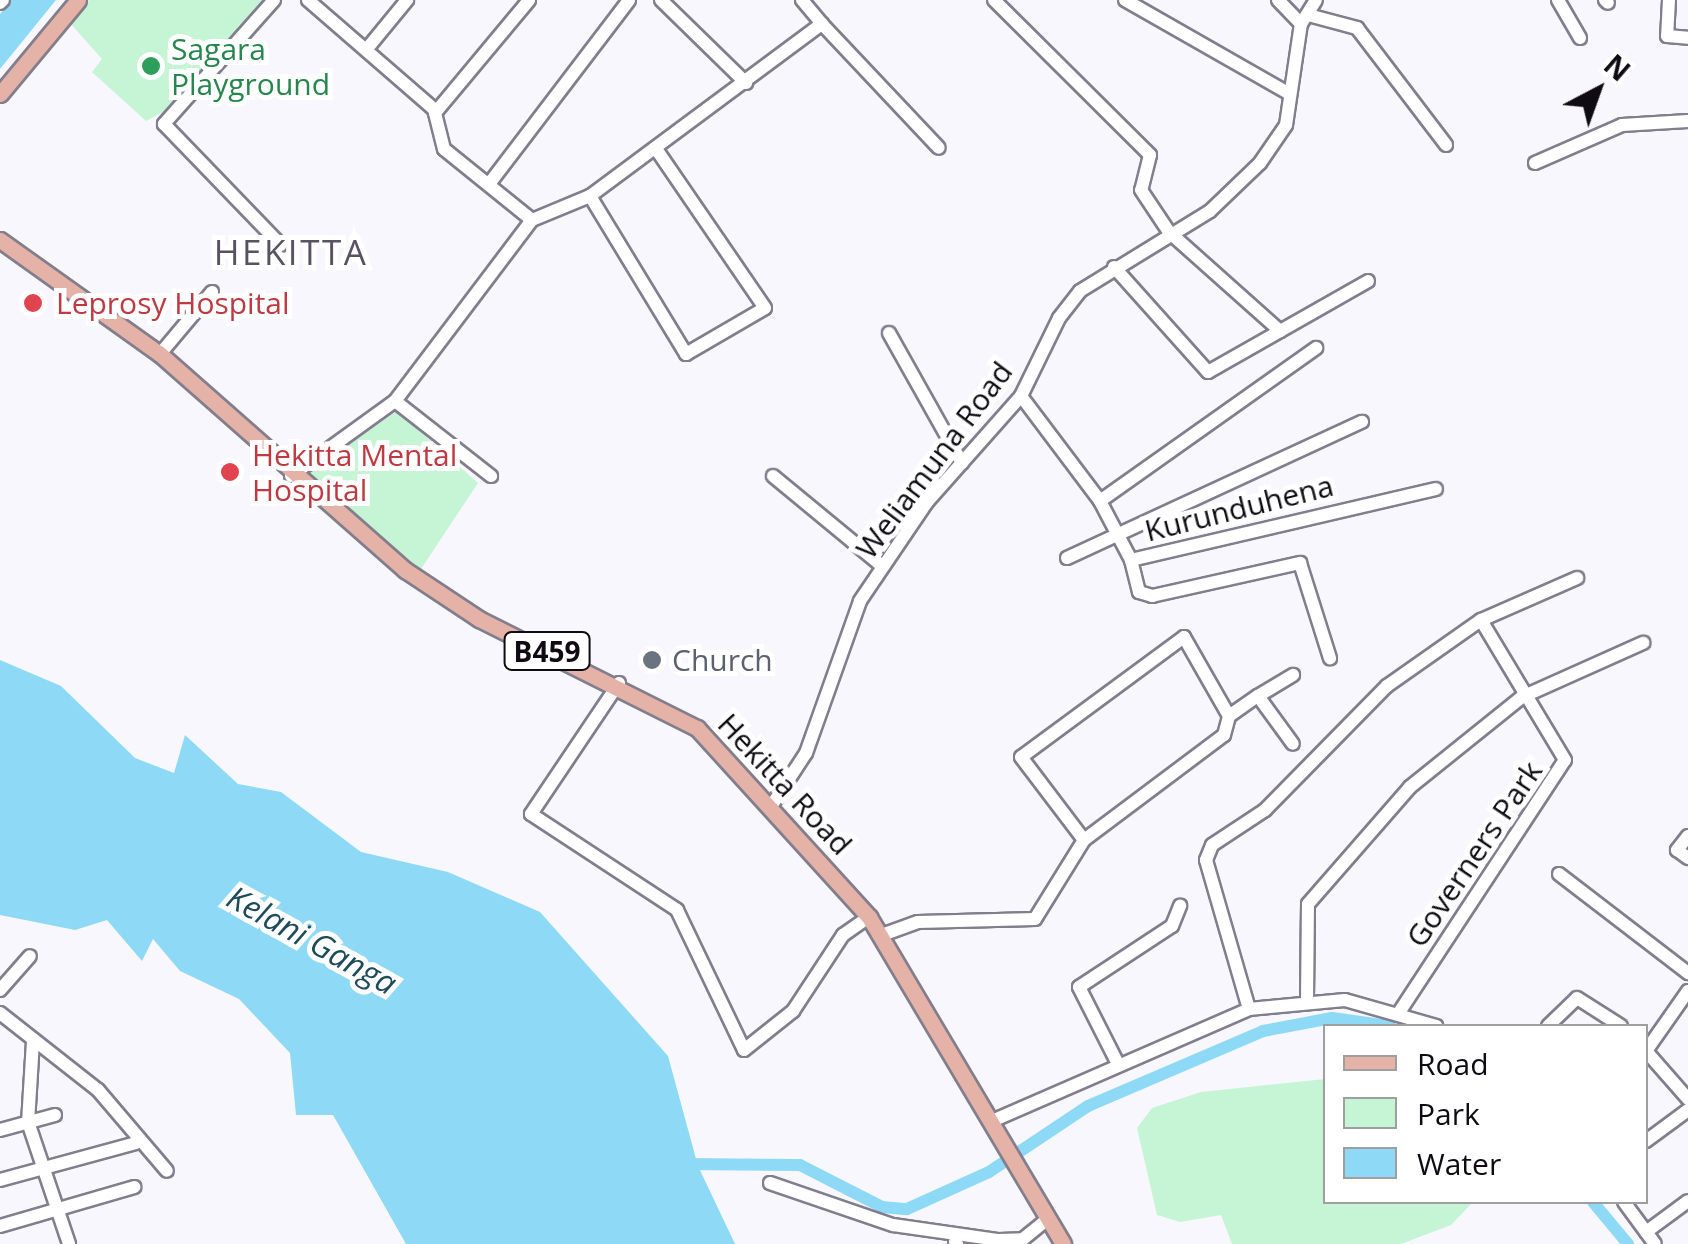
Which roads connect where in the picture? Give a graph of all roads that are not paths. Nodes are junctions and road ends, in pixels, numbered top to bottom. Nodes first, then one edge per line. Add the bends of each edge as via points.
1 (78, 0) edge
2 (274, 0) edge
3 (308, 0) edge
4 (407, 0) edge
5 (529, 0) edge
6 (629, 0) edge
7 (661, 0) edge
8 (802, 0) edge
9 (994, 0) edge
10 (1125, 0) edge
11 (1278, 0) edge
12 (1316, 0) edge
13 (1558, 0) edge
14 (1668, 0) edge
15 (1307, 20) junction
16 (822, 24) junction
17 (1580, 38) dead end
18 (1688, 38) edge
19 (366, 50) junction
20 (746, 83) junction
21 (0, 94) edge
22 (1288, 94) junction
23 (435, 113) junction
24 (1688, 121) edge
25 (1446, 145) dead end
26 (939, 148) dead end
27 (657, 150) junction
28 (1535, 163) dead end
29 (489, 184) junction
30 (590, 196) junction
31 (532, 220) junction
32 (1170, 232) junction
33 (0, 237) edge
34 (281, 244) dead end
35 (1114, 267) junction
36 (1368, 281) dead end
37 (212, 292) dead end
38 (1280, 330) junction
39 (888, 333) dead end
40 (1316, 348) dead end
41 (160, 354) junction
42 (1021, 396) junction
43 (395, 401) junction
44 (1362, 422) dead end
45 (962, 462) junction
46 (291, 476) junction
47 (491, 476) dead end
48 (773, 476) dead end
49 (1436, 488) dead end
50 (1100, 501) junction
51 (1124, 538) junction
52 (1067, 558) dead end
53 (1130, 560) junction
54 (882, 566) junction
55 (1578, 578) dead end
56 (1480, 620) junction
57 (1643, 643) dead end
58 (1330, 658) dead end
59 (1293, 674) dead end
60 (619, 683) junction
61 (1258, 696) junction
62 (1522, 696) junction
63 (1229, 716) junction
64 (1293, 744) dead end
65 (770, 808) junction
66 (1688, 836) edge
67 (1084, 840) junction
68 (1688, 858) edge
69 (1559, 874) dead end
70 (1180, 906) dead end
71 (869, 917) junction
72 (882, 935) junction
73 (30, 956) dead end
74 (1688, 973) edge
75 (0, 990) edge
76 (1307, 999) junction
77 (1686, 999) edge
78 (1249, 1009) junction
79 (1400, 1012) junction
80 (0, 1013) edge
81 (1431, 1024) edge
82 (1550, 1024) edge
83 (1618, 1024) edge
84 (33, 1041) junction
85 (1648, 1060) edge
86 (1117, 1062) junction
87 (1688, 1099) edge
88 (1688, 1110) edge
89 (55, 1115) dead end
90 (28, 1122) junction
91 (993, 1123) junction
92 (0, 1130) edge
93 (1648, 1140) edge
94 (136, 1143) junction
95 (44, 1166) junction
96 (167, 1171) dead end
97 (0, 1180) edge
98 (770, 1183) dead end
99 (134, 1187) dead end
100 (1688, 1201) edge
101 (1625, 1204) edge
102 (57, 1209) junction
103 (1048, 1220) junction
104 (0, 1226) edge
105 (1646, 1232) junction
106 (70, 1244) edge
107 (1064, 1244) edge
108 (1655, 1244) edge

1 - 21 main road
2 - 34 street via 164,124
3 - 19 street
4 - 19 street
5 - 23 street
6 - 29 street
7 - 20 street
8 - 16 street
9 - 32 street via 1150,155 1141,190
10 - 22 street
11 - 15 street
12 - 15 street, Weliamuna Road
13 - 17 street
14 - 18 street via 1667,36
15 - 22 street, Weliamuna Road
15 - 25 street via 1357,28
16 - 20 street
16 - 26 street
19 - 23 street
20 - 27 street
22 - 32 street, Weliamuna Road via 1286,125 1260,163 1210,211
23 - 29 street via 444,148
24 - 28 street via 1622,125
27 - 30 street
27 - 30 street via 765,308 686,354
29 - 31 street
30 - 31 street
31 - 43 street
32 - 35 street, Weliamuna Road
32 - 38 street
33 - 41 main road, Hekitta Road / B459
35 - 38 street via 1208,372
35 - 42 street, Weliamuna Road via 1059,318
36 - 38 street
37 - 41 street
39 - 45 street
40 - 50 street
41 - 46 main road, Hekitta Road / B459
42 - 45 street, Weliamuna Road
42 - 50 street, Kurunduhena
43 - 46 street
43 - 47 street
44 - 51 street
45 - 54 street, Weliamuna Road
46 - 60 main road, Hekitta Road / B459 via 479,619
48 - 54 street
49 - 53 street, Kurunduhena
50 - 51 street, Kurunduhena
51 - 52 street
51 - 53 street, Kurunduhena
53 - 58 street via 1138,592 1152,596 1300,563
54 - 65 street, Weliamuna Road via 860,601 806,754
55 - 56 street
56 - 62 street, Governers Park
56 - 78 street via 1387,686 1265,810 1212,844 1206,860
57 - 62 street
59 - 61 street
60 - 65 main road, Hekitta Road / B459 via 686,720
60 - 71 street via 531,814 677,910 744,1050 793,1011 843,935
61 - 63 street
61 - 64 street
62 - 76 street via 1410,787 1308,904
62 - 79 street, Governers Park via 1565,760 1562,772 1490,865
63 - 67 street via 1224,734
63 - 67 street via 1184,637 1022,757
65 - 71 main road, Hekitta Road / B459
66 - 68 street via 1677,850
67 - 72 street via 1035,919 941,920
69 - 74 street
70 - 86 street via 1172,926 1079,988
71 - 72 main road, Hekitta Road / B459
72 - 91 main road, Hekitta Road / B459
73 - 75 street
76 - 78 street
76 - 79 street
77 - 85 street
78 - 86 street
79 - 81 street
80 - 84 street
82 - 83 street via 1577,998
84 - 90 street
84 - 94 street via 123,1114
85 - 87 street
86 - 91 street
88 - 93 street
89 - 90 street
90 - 92 street
90 - 95 street
91 - 103 main road, B459
94 - 95 street
94 - 96 street
95 - 97 street
95 - 102 street
98 - 103 street via 893,1225 999,1240 1023,1239
99 - 102 street
100 - 105 street
101 - 105 street
102 - 104 street
102 - 106 street
103 - 107 main road, B459
105 - 108 street

